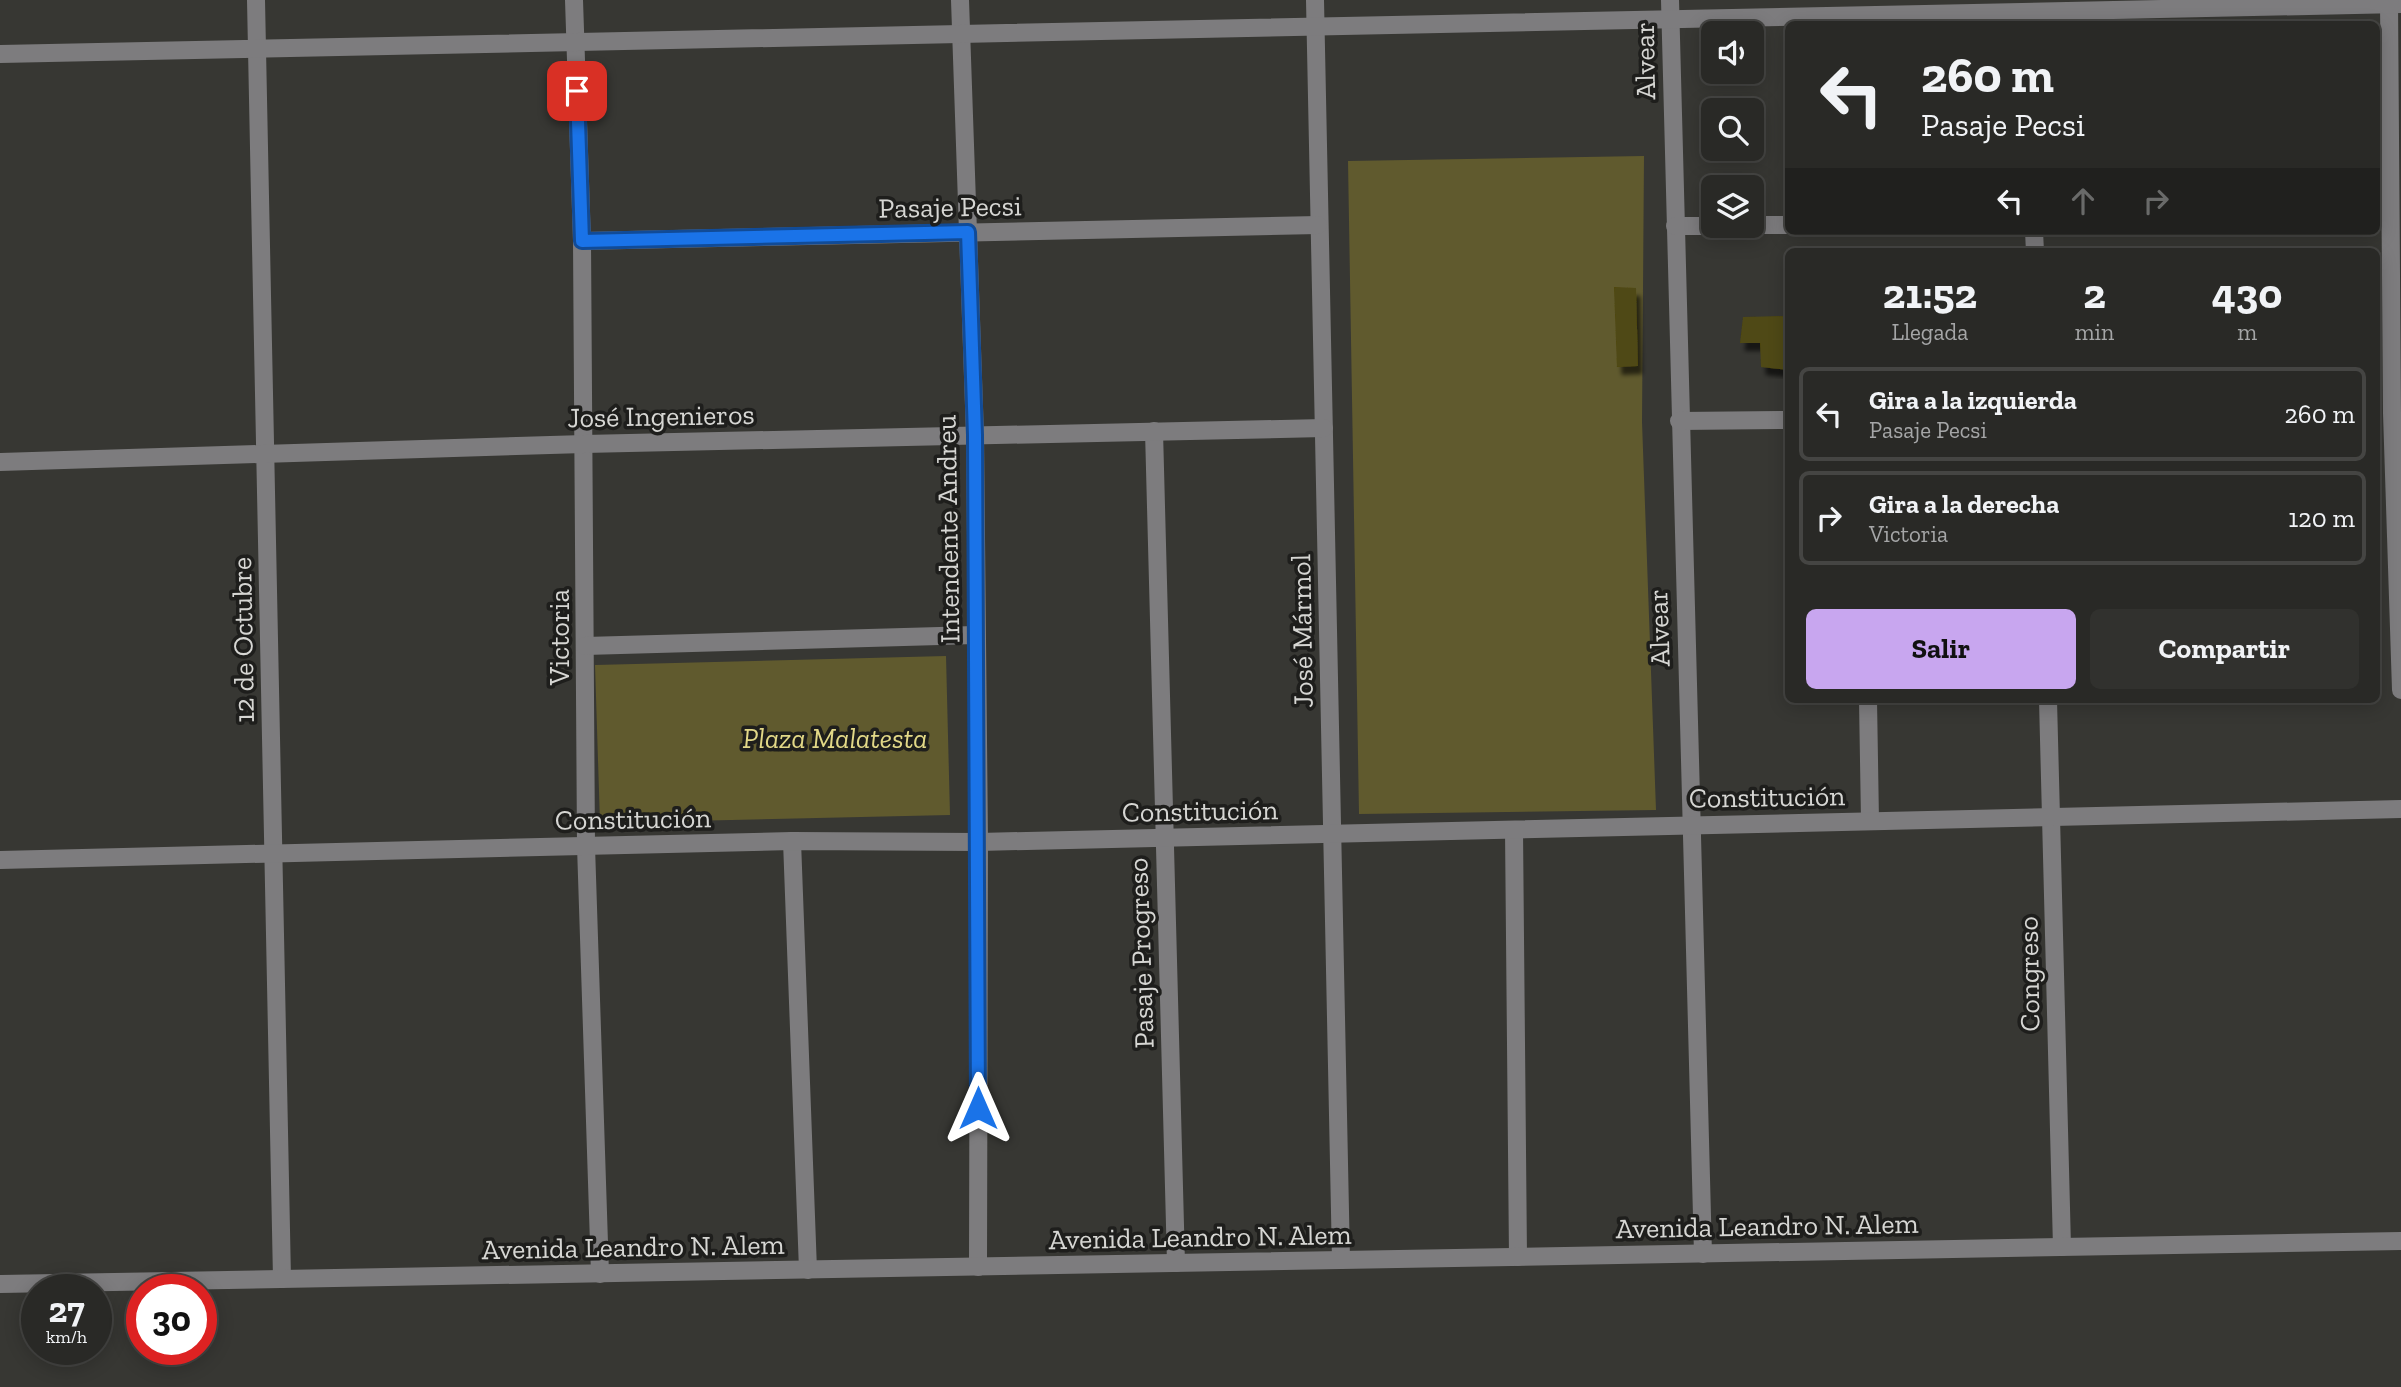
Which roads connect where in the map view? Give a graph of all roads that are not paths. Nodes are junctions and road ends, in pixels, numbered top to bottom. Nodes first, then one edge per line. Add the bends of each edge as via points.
1 (256, 0) edge
2 (574, 0) edge
3 (960, 0) edge
4 (1315, 0) edge
5 (2393, 3) edge
6 (1670, 9) edge
7 (2029, 12) edge
8 (1315, 25) junction
9 (961, 32) junction
10 (576, 41) junction
11 (257, 48) junction
12 (0, 54) edge
13 (2397, 212) edge
14 (1318, 225) junction
15 (1764, 225) edge
16 (1785, 225) edge
17 (1675, 226) junction
18 (1701, 226) edge
19 (968, 232) junction
20 (582, 241) junction
21 (2390, 413) edge
22 (1785, 420) edge
23 (1679, 421) junction
24 (1324, 428) junction
25 (1154, 431) junction
26 (975, 435) junction
27 (584, 444) junction
28 (265, 454) junction
29 (0, 462) edge
30 (975, 635) junction
31 (585, 646) junction
32 (2401, 690) edge
33 (1868, 703) edge
34 (2048, 703) edge
35 (2401, 809) edge
36 (2052, 817) junction
37 (1870, 821) junction
38 (1691, 825) junction
39 (1514, 830) junction
40 (1332, 834) junction
41 (1164, 838) junction
42 (792, 841) junction
43 (979, 842) junction
44 (586, 846) junction
45 (274, 853) junction
46 (0, 860) edge
47 (2401, 1241) edge
48 (2062, 1247) junction
49 (1703, 1254) junction
50 (1518, 1257) junction
51 (1341, 1260) junction
52 (1176, 1263) junction
53 (978, 1267) junction
54 (808, 1270) junction
55 (600, 1274) junction
56 (282, 1279) junction
57 (0, 1284) edge

1 - 11 street, 12 de Octubre
2 - 10 street, Victoria
3 - 9 street, Intendente Andreu
4 - 8 street, José Mármol
5 - 7 street
5 - 13 street
6 - 7 street
6 - 8 street
6 - 17 street, Alvear
8 - 9 street
8 - 14 street, José Mármol
9 - 10 street
9 - 19 street, Intendente Andreu
10 - 11 street
10 - 20 street, Victoria
11 - 12 street
11 - 28 street, 12 de Octubre
13 - 21 street
14 - 19 street, Pasaje Pecsi
14 - 24 street, José Mármol
15 - 16 street
17 - 18 street
17 - 23 street, Alvear
19 - 20 street, Pasaje Pecsi
19 - 26 street, Intendente Andreu
20 - 27 street, Victoria
21 - 32 street
22 - 23 street
23 - 38 street, Alvear
24 - 25 street, José Ingenieros
24 - 40 street, José Mármol
25 - 26 street, José Ingenieros
25 - 41 street, Pasaje Progreso
26 - 27 street, José Ingenieros
26 - 30 street, Intendente Andreu
27 - 28 street, José Ingenieros
27 - 31 street, Victoria
28 - 29 street, José Ingenieros
28 - 45 street, 12 de Octubre
30 - 31 street
30 - 43 street, Intendente Andreu
31 - 44 street, Victoria
33 - 37 street
34 - 36 street, Congreso
35 - 36 street, Constitución
36 - 37 street, Constitución
36 - 48 street, Congreso
37 - 38 street, Constitución
38 - 39 street, Constitución
38 - 49 street, Alvear
39 - 40 street, Constitución
39 - 50 street
40 - 41 street, Constitución
40 - 51 street, José Mármol
41 - 43 street, Constitución
41 - 52 street, Pasaje Progreso
42 - 43 street, Constitución
42 - 44 street, Constitución
42 - 54 street
43 - 53 street, Intendente Andreu
44 - 45 street, Constitución
44 - 55 street, Victoria
45 - 46 street, Constitución
45 - 56 street, 12 de Octubre
47 - 48 street, Avenida Leandro N. Alem
48 - 49 street, Avenida Leandro N. Alem
49 - 50 street, Avenida Leandro N. Alem
50 - 51 street, Avenida Leandro N. Alem
51 - 52 street, Avenida Leandro N. Alem
52 - 53 street, Avenida Leandro N. Alem
53 - 54 street, Avenida Leandro N. Alem
54 - 55 street, Avenida Leandro N. Alem
55 - 56 street, Avenida Leandro N. Alem
56 - 57 street, Avenida Leandro N. Alem

